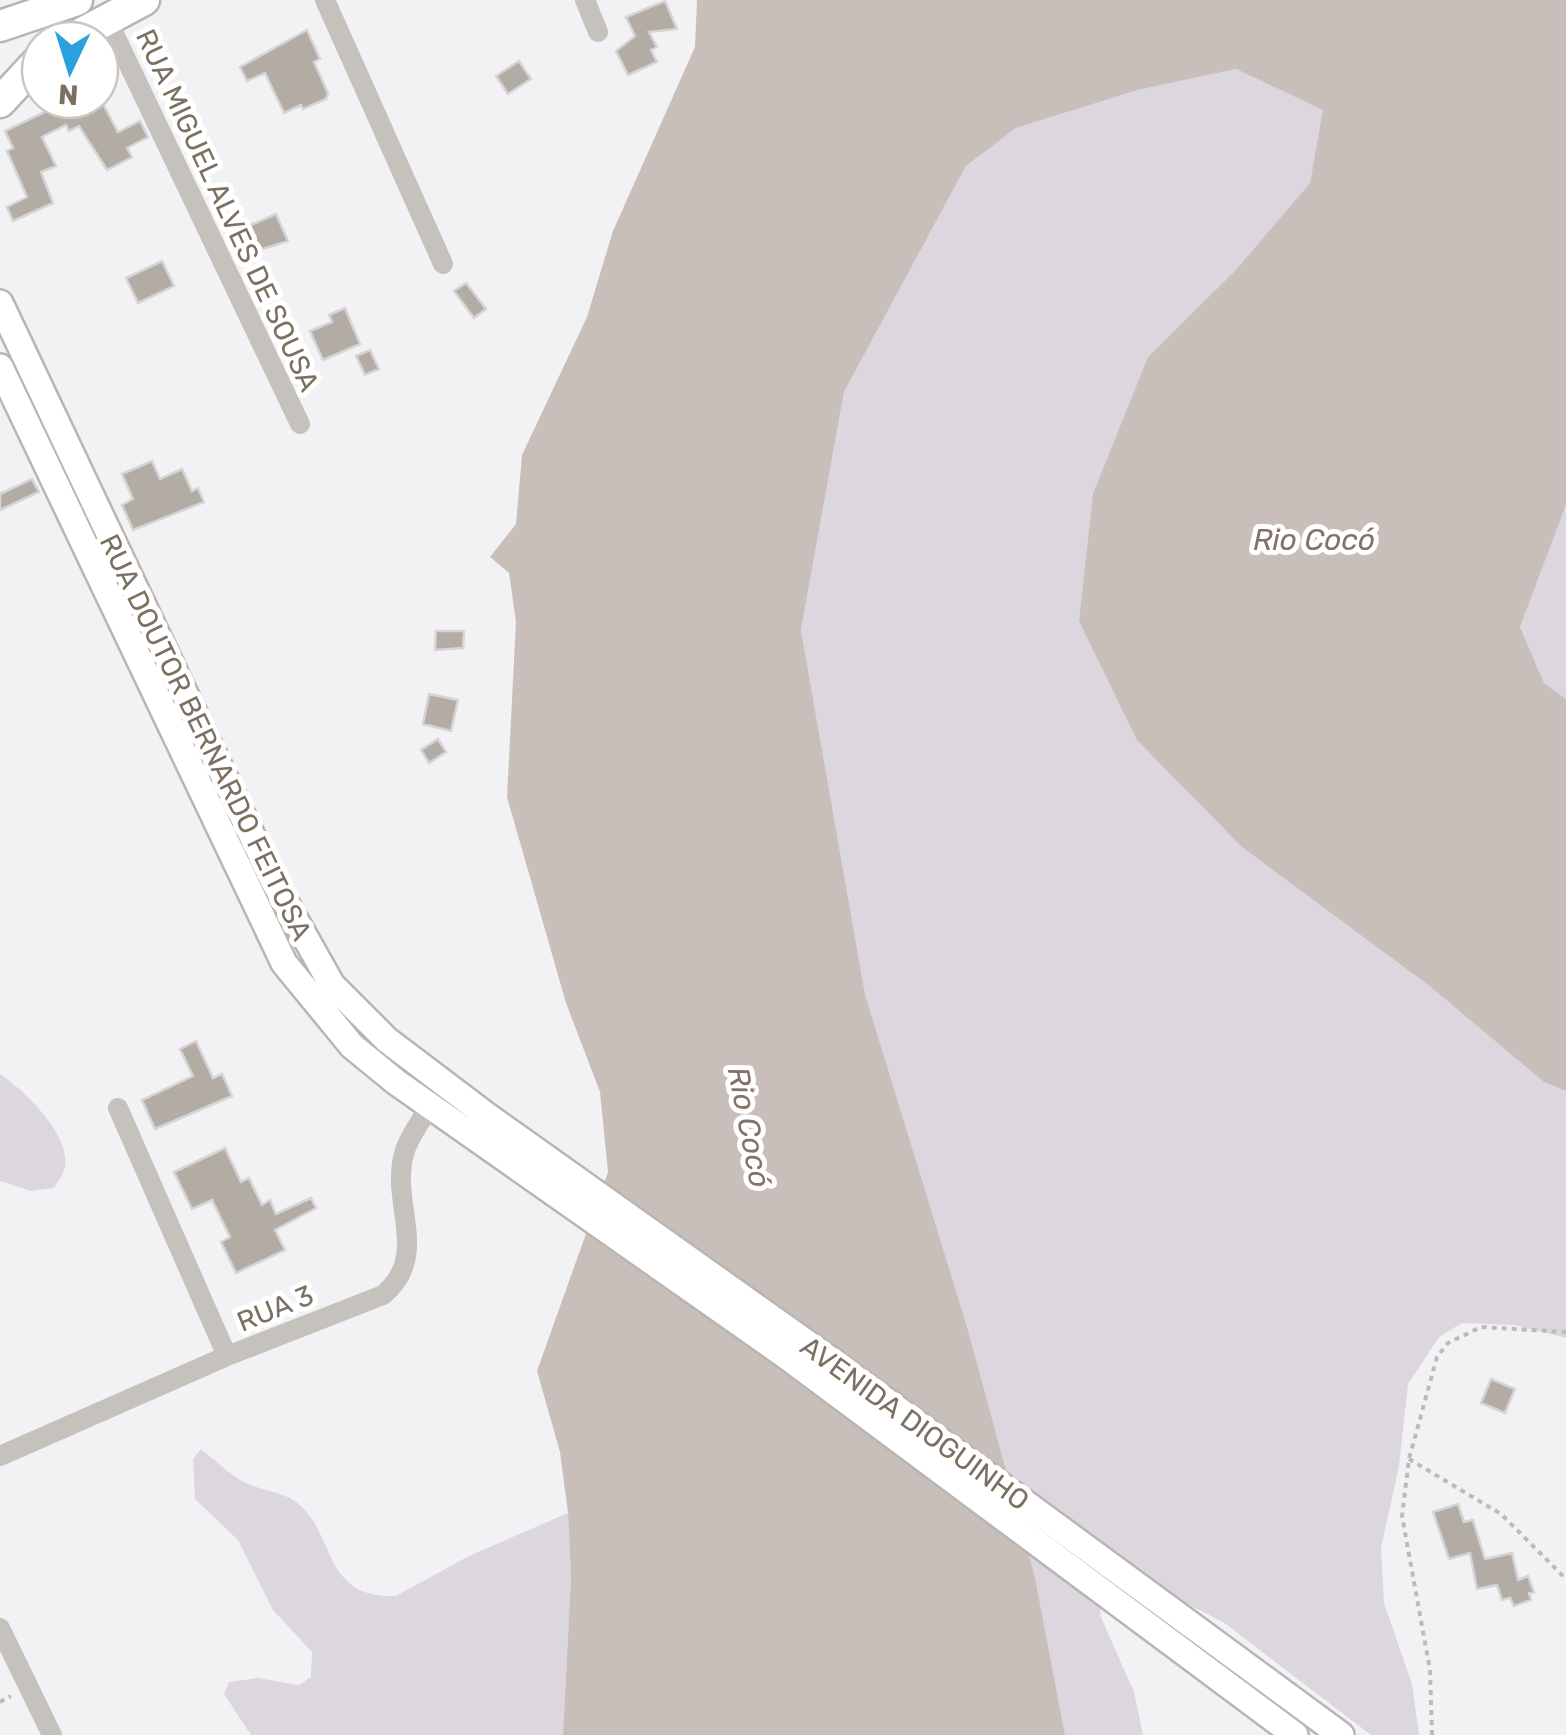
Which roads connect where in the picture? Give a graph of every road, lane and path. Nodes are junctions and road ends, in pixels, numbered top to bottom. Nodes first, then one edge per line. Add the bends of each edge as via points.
1 (76, 0) edge
2 (144, 0) edge
3 (325, 0) edge
4 (585, 0) edge
5 (107, 19) joint
6 (0, 26) edge
7 (598, 32) dead end
8 (20, 80) edge
9 (0, 102) edge
10 (443, 264) dead end
11 (0, 303) edge
12 (0, 367) edge
13 (300, 424) dead end
14 (430, 1106) junction
15 (118, 1108) dead end
16 (479, 1125) junction
17 (1566, 1332) edge
18 (227, 1356) junction
19 (0, 1456) edge
20 (1409, 1459) junction
21 (1566, 1579) edge
22 (1164, 1622) junction
23 (0, 1628) edge
24 (52, 1735) edge
25 (1295, 1735) edge
26 (1341, 1735) edge
27 (1432, 1735) edge

1 - 6 highway
2 - 5 highway
3 - 10 street
4 - 7 street
5 - 13 street, RUA MIGUEL ALVES DE SOUSA
8 - 9 highway
11 - 16 main road, RUA DOUTOR BERNARDO FEITOSA via 307,948 332,985
12 - 14 main road, RUA DOUTOR BERNARDO FEITOSA via 284,963 352,1046
14 - 16 main road, RUA DOUTOR BERNARDO FEITOSA
14 - 18 street, RUA 3 via 403,1155 409,1254 396,1284 383,1295
15 - 18 street
16 - 22 main road, AVENIDA DIOGUINHO via 786,1356
17 - 20 path via 1481,1328 1448,1343 1437,1357
18 - 19 street, RUA 3
20 - 21 path via 1501,1514
20 - 27 path via 1402,1535 1430,1670
22 - 25 main road, AVENIDA DIOGUINHO
22 - 26 main road, AVENIDA DIOGUINHO
23 - 24 street

